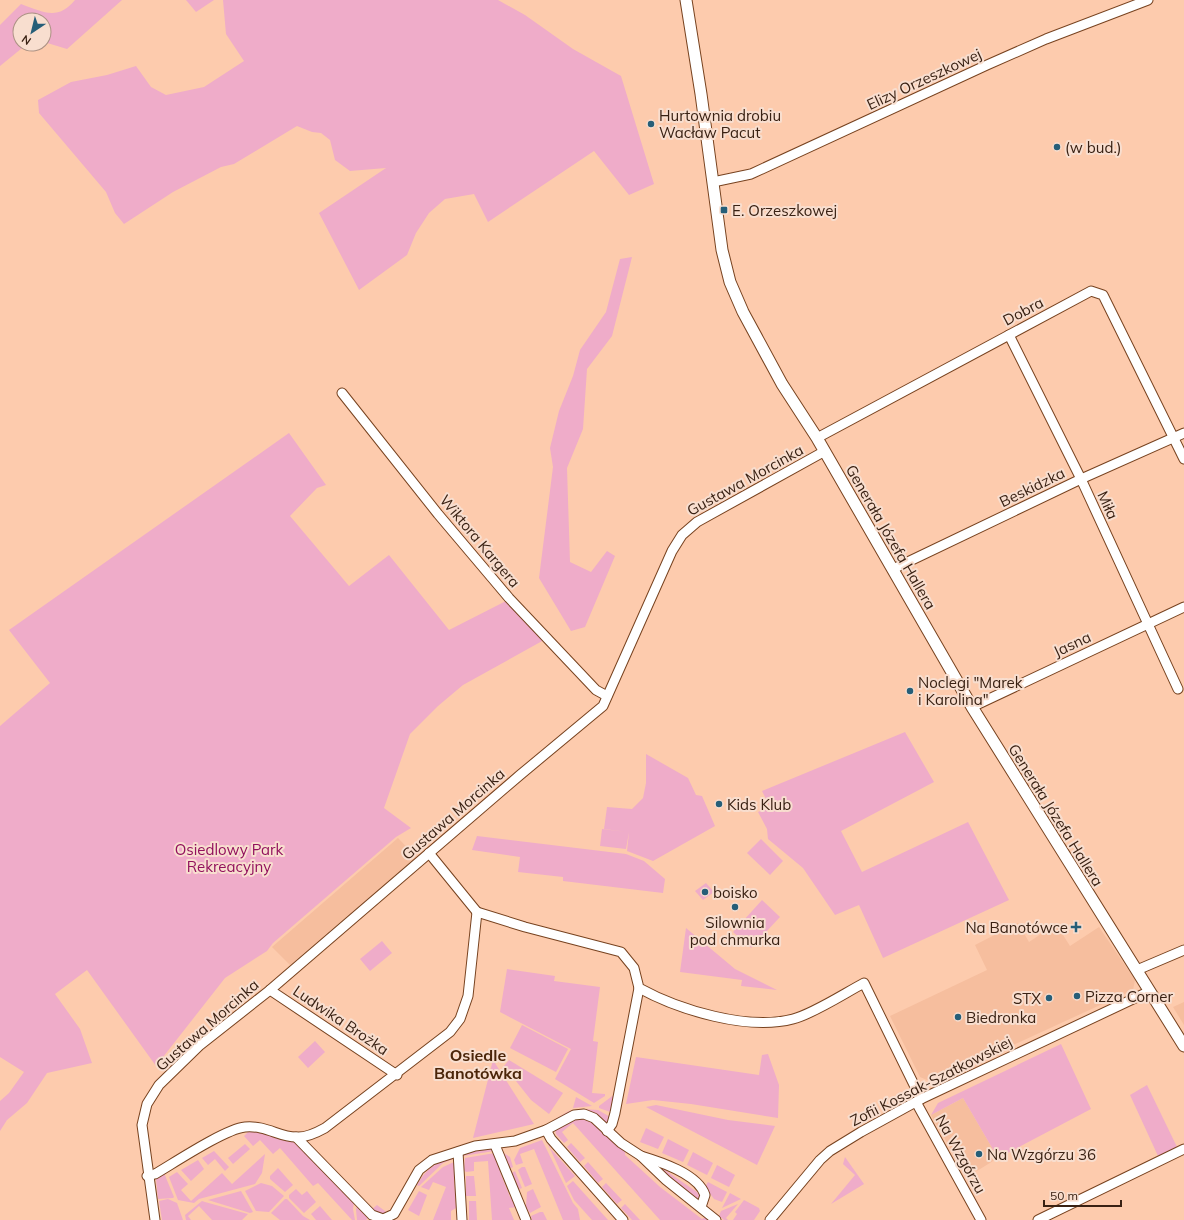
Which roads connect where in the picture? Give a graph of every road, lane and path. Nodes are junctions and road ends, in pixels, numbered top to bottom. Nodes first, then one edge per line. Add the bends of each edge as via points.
1 (686, 0) edge
2 (1148, 0) edge
3 (713, 182) junction
4 (1008, 335) junction
5 (342, 393) dead end
6 (1184, 433) edge
7 (817, 438) junction
8 (1174, 438) junction
9 (825, 451) junction
10 (1184, 459) edge
11 (1081, 479) junction
12 (893, 569) junction
13 (1184, 607) edge
14 (1148, 624) junction
15 (1178, 689) dead end
16 (607, 696) junction
17 (972, 707) junction
18 (429, 853) junction
19 (476, 912) junction
20 (1184, 950) edge
21 (1137, 970) junction
22 (640, 988) junction
23 (270, 990) junction
24 (1150, 991) junction
25 (1184, 1046) edge
26 (396, 1074) junction
27 (918, 1100) junction
28 (546, 1130) junction
29 (607, 1131) junction
30 (296, 1138) junction
31 (495, 1145) junction
32 (1184, 1149) edge
33 (458, 1152) junction
34 (641, 1156) junction
35 (148, 1176) junction
36 (701, 1207) junction
37 (154, 1220) edge
38 (462, 1220) edge
39 (526, 1220) edge
40 (623, 1220) edge
41 (716, 1220) edge
42 (770, 1220) edge
43 (981, 1220) edge
44 (1038, 1220) edge

1 - 3 street, Generała Józefa Hallera
2 - 3 street, Elizy Orzeszkowej via 1046,39 751,174
3 - 7 street, Generała Józefa Hallera via 722,250 730,282 743,312 782,384
4 - 7 street, Dobra
4 - 8 street, Dobra via 1091,291 1103,295
4 - 11 street, Miła
5 - 16 street, Wiktora Kargera via 509,598 596,690
6 - 8 street, Beskidzka
7 - 9 street, Generała Józefa Hallera
8 - 10 street
8 - 11 street, Beskidzka
9 - 12 street, Generała Józefa Hallera
9 - 16 street, Gustawa Morcinka via 697,522 682,535 672,551
11 - 12 street, Beskidzka
11 - 14 street, Miła
12 - 17 street, Generała Józefa Hallera
13 - 14 street, Jasna
14 - 15 street, Miła
14 - 17 street, Jasna
16 - 18 street, Gustawa Morcinka via 603,706
17 - 21 street, Generała Józefa Hallera
18 - 19 street
18 - 23 street, Gustawa Morcinka
19 - 22 street via 621,952 634,968
19 - 26 street, Ludwika Brożka via 468,996 460,1018 450,1032
20 - 21 street
21 - 24 street, Generała Józefa Hallera
22 - 27 street, Na Wzgórzu via 703,1014 746,1021 778,1022 794,1019 864,983
22 - 29 street via 615,1117
23 - 26 street, Ludwika Brożka
23 - 35 street, Gustawa Morcinka via 199,1046 159,1085 147,1104 142,1124
24 - 25 street, Generała Józefa Hallera
24 - 27 street, Zofii Kossak-Szatkowskiej
26 - 30 street, Ludwika Brożka via 325,1128 308,1136
27 - 42 street, Zofii Kossak-Szatkowskiej via 830,1151
27 - 43 street, Na Wzgórzu
28 - 29 street via 574,1115 584,1114 594,1118
28 - 31 street
28 - 40 street via 551,1139
29 - 34 street
30 - 33 street via 372,1215 380,1219 387,1219 398,1210 419,1170 432,1160
30 - 35 street via 264,1128 237,1128
31 - 33 street via 475,1146
31 - 39 street
32 - 44 street
33 - 38 street
34 - 36 street via 666,1180
34 - 36 street via 670,1166 693,1180 705,1195
35 - 37 street, Gustawa Morcinka
36 - 41 street

